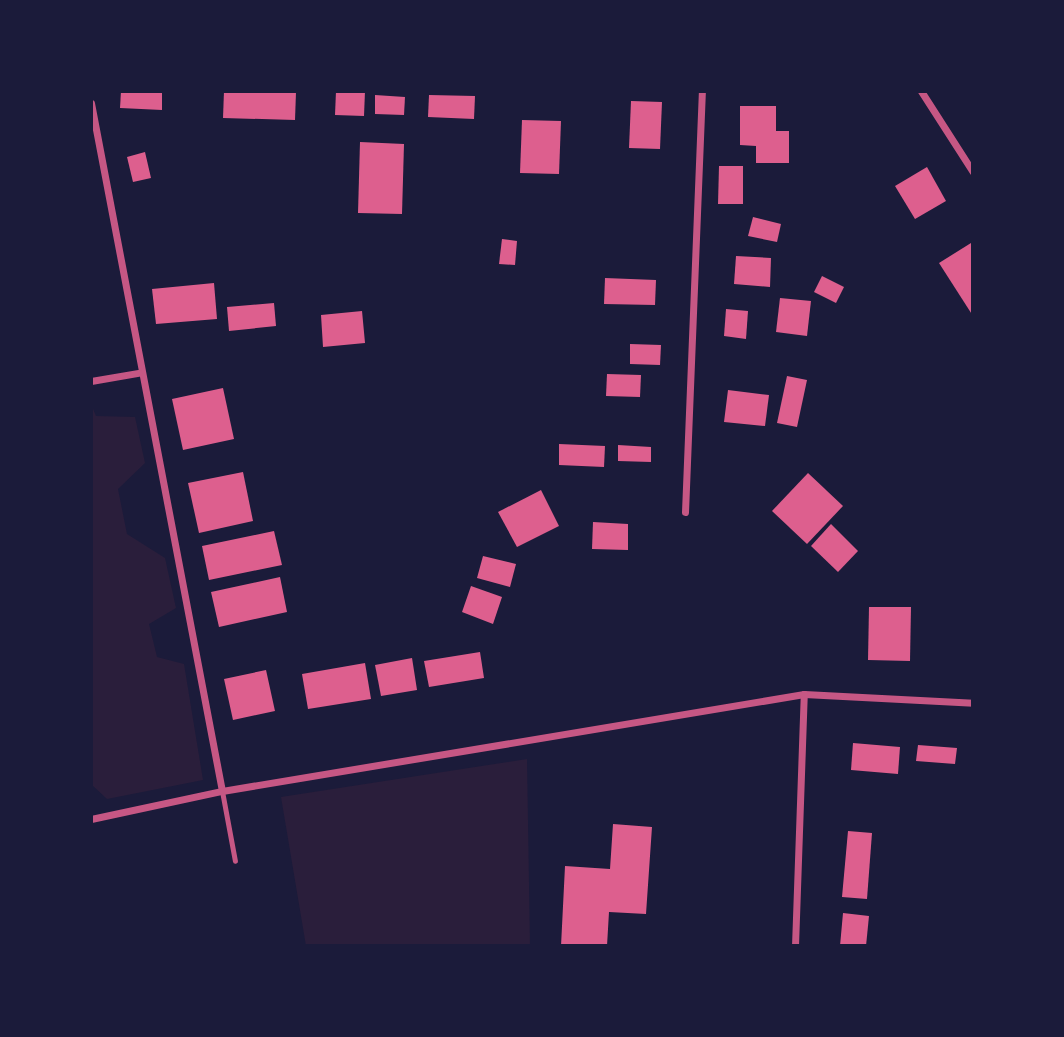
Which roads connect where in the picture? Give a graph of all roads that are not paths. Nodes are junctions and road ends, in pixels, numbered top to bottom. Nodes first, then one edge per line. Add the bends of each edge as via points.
1 (702, 91) edge
2 (921, 91) edge
3 (91, 103) edge
4 (973, 172) edge
5 (138, 373) junction
6 (91, 381) edge
7 (685, 512) dead end
8 (804, 694) junction
9 (973, 702) edge
10 (222, 791) junction
11 (91, 819) edge
12 (235, 861) dead end
13 (795, 946) edge

1 - 7 street
2 - 4 street
3 - 5 street
5 - 6 street
5 - 10 street
8 - 9 street
8 - 10 street
8 - 13 street
10 - 11 street
10 - 12 lane

